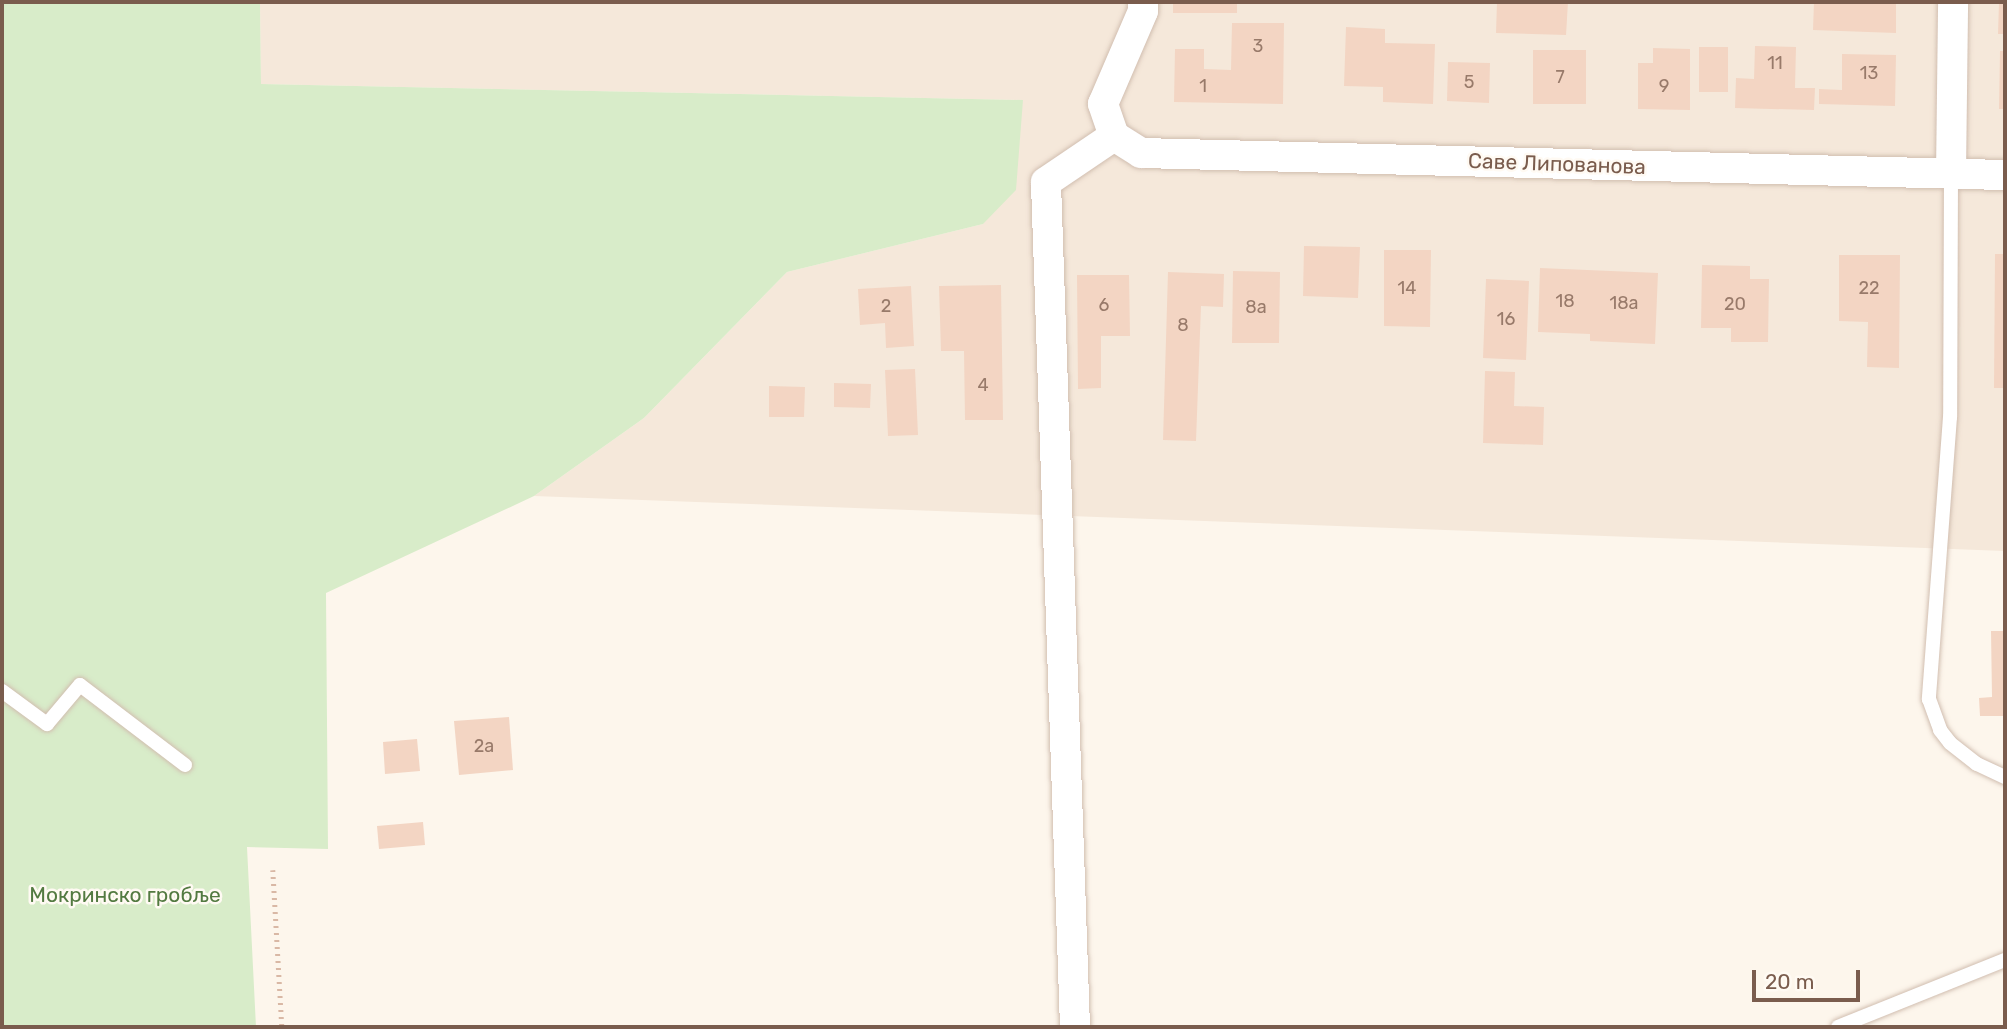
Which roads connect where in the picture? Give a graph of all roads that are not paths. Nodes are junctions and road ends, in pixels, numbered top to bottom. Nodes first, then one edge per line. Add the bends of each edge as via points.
1 (1143, 2) edge
2 (1953, 2) edge
3 (1114, 136) junction
4 (1951, 174) junction
5 (2005, 175) edge
6 (2, 691) edge
7 (185, 765) dead end
8 (2005, 777) edge
9 (2005, 960) edge
10 (1075, 1027) edge
11 (1838, 1027) edge

1 - 3 street via 1103,104
2 - 4 street
3 - 4 street, Саве Липованова via 1141,153
3 - 10 street via 1046,182
4 - 5 street, Саве Липованова
4 - 8 lane via 1950,417 1929,699 1950,743 1977,764
6 - 7 lane via 47,724 80,685
9 - 11 lane

